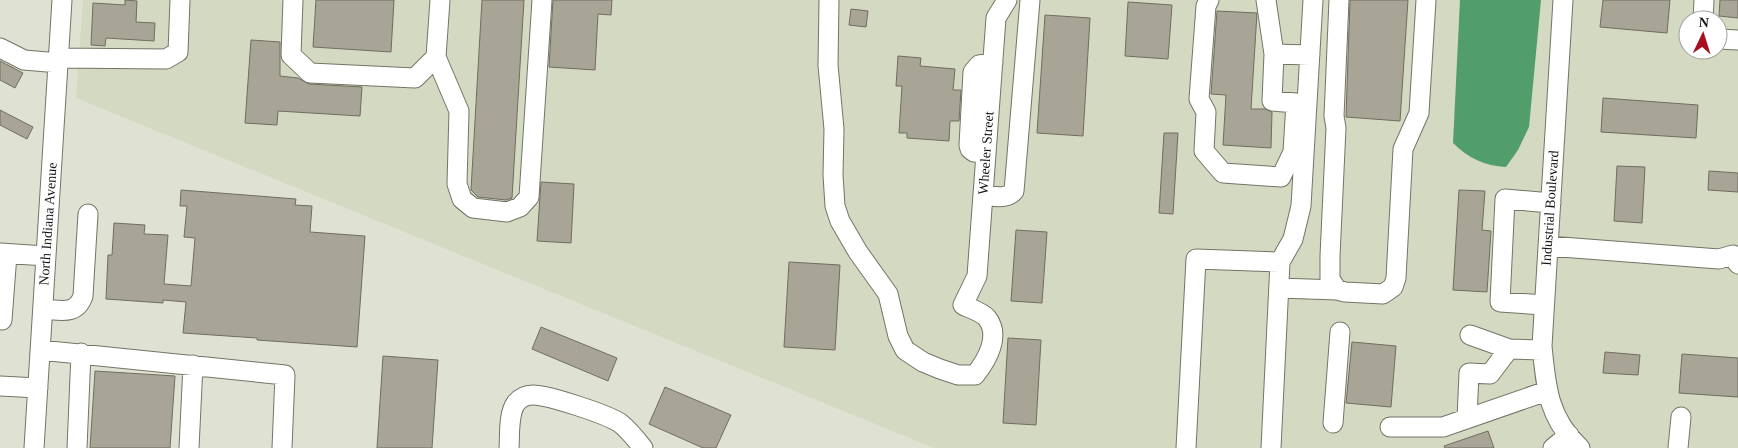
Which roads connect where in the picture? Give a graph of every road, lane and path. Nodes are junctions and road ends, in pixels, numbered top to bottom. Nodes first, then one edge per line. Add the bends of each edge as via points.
1 (62, 0) edge
2 (180, 0) edge
3 (293, 0) edge
4 (440, 0) edge
5 (542, 0) edge
6 (829, 0) edge
7 (1006, 0) edge
8 (1030, 0) edge
9 (1209, 0) edge
10 (1266, 0) edge
11 (1312, 0) edge
12 (1339, 0) edge
13 (1426, 0) edge
14 (1563, 0) edge
15 (0, 48) edge
16 (1274, 54) junction
17 (1310, 55) junction
18 (436, 58) junction
19 (59, 60) junction
20 (1302, 104) junction
21 (983, 195) junction
22 (1551, 202) junction
23 (88, 214) dead end
24 (1548, 246) junction
25 (1736, 253) edge
26 (4, 254) edge
27 (46, 256) junction
28 (1280, 262) junction
29 (1279, 288) junction
30 (1337, 290) junction
31 (1544, 305) junction
32 (43, 309) junction
33 (2, 320) dead end
34 (1340, 332) dead end
35 (1470, 335) dead end
36 (1509, 349) junction
37 (40, 350) junction
38 (1542, 350) junction
39 (81, 353) junction
40 (193, 365) junction
41 (0, 386) edge
42 (38, 388) junction
43 (1547, 391) junction
44 (1681, 417) dead end
45 (1467, 419) junction
46 (1333, 423) dead end
47 (1390, 427) dead end
48 (1574, 442) edge
49 (34, 448) edge
50 (77, 448) edge
51 (189, 448) edge
52 (282, 448) edge
53 (509, 448) edge
54 (643, 448) edge
55 (1186, 448) edge
56 (1271, 448) edge
57 (1552, 448) edge
58 (1678, 448) edge

1 - 19 street, North Indiana Avenue
2 - 19 street via 178,52 166,59
3 - 18 street via 290,55 310,73 415,78
4 - 18 street
5 - 18 street via 529,197 520,206 507,212 473,208 462,199 457,184 459,111
6 - 21 street, Wheeler Street via 833,175 835,206 840,221 888,294 898,336 905,350 923,362 958,375 975,374 984,364 992,346 992,329 986,316 963,305 977,276
7 - 21 street, Wheeler Street via 996,18
8 - 21 street via 1014,191 1006,196
9 - 20 street via 1199,99 1206,112 1204,151 1223,173 1281,177 1292,152
10 - 16 street
11 - 17 street
12 - 30 street via 1330,256 1330,280
13 - 30 street via 1419,113 1403,149 1396,278 1393,287 1383,294
14 - 22 street, Industrial Boulevard
15 - 19 street via 24,60
16 - 17 street
16 - 20 street via 1272,101
17 - 20 street
19 - 27 street, North Indiana Avenue
20 - 28 street via 1302,206 1293,238
22 - 24 street, Industrial Boulevard
22 - 31 street via 1505,199 1500,302
23 - 32 street via 80,304 70,310
24 - 25 street via 1719,258
24 - 31 street, Industrial Boulevard
26 - 27 street
26 - 33 street
27 - 32 street, North Indiana Avenue
28 - 29 street
28 - 55 street via 1196,259
29 - 30 street
29 - 56 street
31 - 38 street, Industrial Boulevard
32 - 37 street, North Indiana Avenue
34 - 46 street
35 - 36 street
36 - 38 street
36 - 45 street via 1490,374 1469,373
37 - 39 street
37 - 42 street, North Indiana Avenue
38 - 43 street, Industrial Boulevard
39 - 40 street
39 - 50 street
40 - 51 street
40 - 52 street via 285,375
41 - 42 street
42 - 49 street, North Indiana Avenue
43 - 45 street
43 - 48 street, Industrial Boulevard via 1554,415
44 - 58 street
45 - 47 street via 1443,427
48 - 57 street
53 - 54 street via 512,412 516,403 530,395 610,418 630,431

